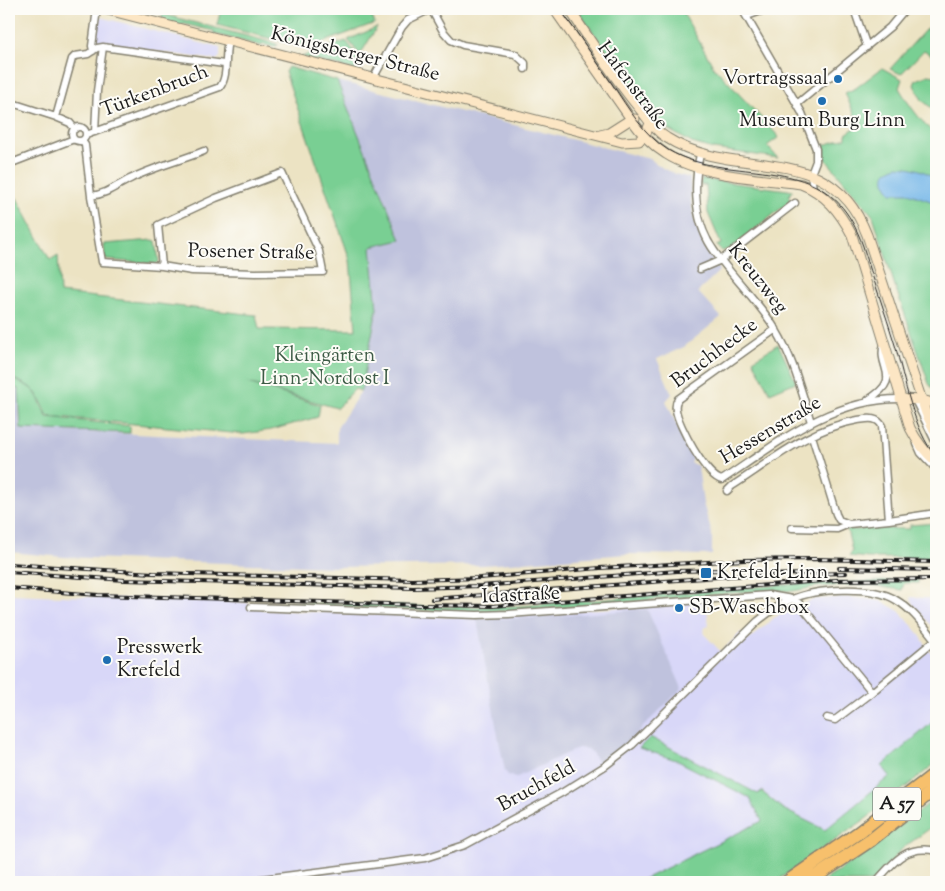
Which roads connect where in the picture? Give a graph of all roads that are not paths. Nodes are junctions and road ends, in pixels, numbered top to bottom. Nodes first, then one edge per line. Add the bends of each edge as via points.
1 (97, 9) edge
2 (104, 9) edge
3 (431, 9) edge
4 (554, 9) edge
5 (569, 9) edge
6 (742, 9) edge
7 (766, 9) edge
8 (854, 9) edge
9 (905, 9) edge
10 (746, 16) junction
11 (228, 41) junction
12 (867, 47) junction
13 (103, 48) junction
14 (93, 51) junction
15 (224, 64) junction
16 (525, 69) dead end
17 (374, 78) junction
18 (9, 102) edge
19 (797, 104) junction
20 (56, 117) junction
21 (631, 119) junction
22 (650, 123) junction
23 (75, 129) junction
24 (94, 132) junction
25 (597, 136) junction
26 (644, 136) junction
27 (84, 138) junction
28 (74, 139) junction
29 (204, 151) dead end
30 (700, 154) junction
31 (9, 164) edge
32 (697, 168) junction
33 (811, 174) junction
34 (813, 188) junction
35 (91, 196) junction
36 (796, 202) dead end
37 (721, 260) junction
38 (162, 266) junction
39 (700, 269) dead end
40 (867, 284) junction
41 (776, 329) junction
42 (884, 343) junction
43 (912, 400) junction
44 (866, 402) junction
45 (936, 404) edge
46 (811, 422) junction
47 (936, 434) edge
48 (812, 436) junction
49 (916, 440) junction
50 (936, 443) edge
51 (936, 462) edge
52 (936, 469) edge
53 (722, 480) joint
54 (728, 491) dead end
55 (936, 513) edge
56 (889, 520) junction
57 (849, 524) junction
58 (792, 528) dead end
59 (792, 599) junction
60 (251, 607) dead end
61 (936, 640) edge
62 (872, 692) junction
63 (827, 718) dead end
64 (936, 773) edge
65 (936, 788) edge
66 (936, 851) edge
67 (238, 882) edge
68 (787, 882) edge
69 (808, 882) edge
70 (876, 882) edge

1 - 14 street
2 - 11 main road, Königsberger Straße
3 - 16 street via 451,40 515,54 525,62
3 - 17 street via 408,20 402,27
4 - 21 main road, Hafenstraße
5 - 22 main road, Hafenstraße
6 - 10 street
7 - 10 street
8 - 12 street
9 - 12 street
10 - 19 street
11 - 15 street, Türkenbruch
11 - 17 main road, Königsberger Straße
12 - 19 street
13 - 14 street
13 - 15 street
13 - 24 street
14 - 20 street via 72,59
15 - 24 street, Türkenbruch via 225,79 220,87
17 - 25 main road, Königsberger Straße
18 - 20 street
19 - 33 street via 816,148
20 - 23 street
21 - 22 main road
21 - 25 main road via 609,133
21 - 26 main road, Hafenstraße
22 - 26 main road
22 - 30 main road, Hafenstraße via 665,137
23 - 27 street, Türkenbruch via 84,130
23 - 28 street
24 - 27 street, Türkenbruch
25 - 26 main road, Königsberger Straße via 630,142
26 - 32 main road, Hafenstraße via 667,155
27 - 28 street, Türkenbruch
27 - 35 street
28 - 31 street, Türkenbruch
29 - 35 street
30 - 32 street, Kreuzweg
30 - 33 main road, Hafenstraße
32 - 34 main road, Hafenstraße
32 - 37 street, Kreuzweg via 697,209 703,230
33 - 34 street
33 - 43 main road, Hafenstraße via 830,185 850,204 864,228
34 - 40 main road via 847,225
35 - 38 street via 102,262
36 - 37 street
37 - 39 street
37 - 41 street, Kreuzweg
38 - 38 street, Posener Straße via 158,225 282,172 316,242 323,272 192,271
40 - 42 main road
40 - 43 street via 876,302 903,392
41 - 46 street, Kreuzweg via 794,366
41 - 53 street, Bruchhecke via 678,398 676,403 678,416 691,444 712,474
42 - 43 main road
42 - 44 street, Hessenstraße via 882,351 888,372 886,382 880,392
43 - 44 street, Hessenstraße
43 - 45 main road
43 - 47 main road
43 - 49 main road via 910,428
43 - 50 street
44 - 46 street, Hessenstraße
46 - 53 street, Hessenstraße
48 - 54 street
48 - 56 street via 840,424 879,421
48 - 57 street via 836,514 843,523
49 - 51 main road
49 - 52 street via 920,453
55 - 56 street
56 - 57 street
57 - 58 street via 831,529
59 - 60 street, Idastraße via 758,594 477,615
59 - 61 street, Bruchfeld via 847,591 880,593 904,605
59 - 62 street via 799,603
59 - 67 street, Bruchfeld via 770,611 747,631 621,754 557,795 465,845 425,858
61 - 62 street, Bruchfeld
62 - 63 street, Bruchfeld via 835,720
64 - 68 highway, A 57
65 - 69 highway, A 57 via 871,840
66 - 70 street via 923,849 905,854 891,864

